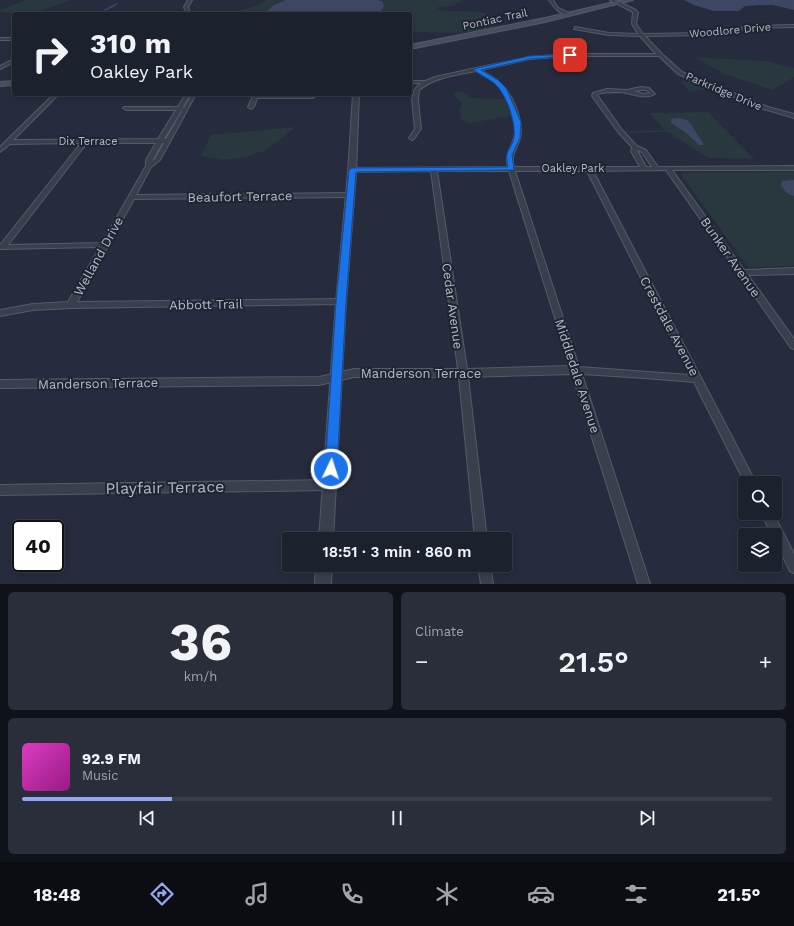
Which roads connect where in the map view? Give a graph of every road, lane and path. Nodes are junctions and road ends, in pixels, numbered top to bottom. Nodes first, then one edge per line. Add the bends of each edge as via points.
1 (190, 0) edge
2 (551, 0) edge
3 (605, 0) edge
4 (630, 0) edge
5 (615, 2) edge
6 (555, 5) junction
7 (188, 12) edge
8 (575, 13) junction
9 (568, 14) junction
10 (784, 26) junction
11 (794, 26) edge
12 (576, 28) dead end
13 (794, 32) edge
14 (642, 35) junction
15 (0, 39) edge
16 (12, 39) edge
17 (412, 47) edge
18 (660, 55) junction
19 (12, 61) edge
20 (0, 68) edge
21 (476, 69) junction
22 (412, 82) edge
23 (426, 82) junction
24 (12, 83) edge
25 (0, 84) edge
26 (412, 88) edge
27 (416, 89) junction
28 (628, 92) dead end
29 (55, 96) edge
30 (187, 96) edge
31 (193, 96) edge
32 (255, 96) edge
33 (356, 96) edge
34 (251, 107) dead end
35 (126, 108) dead end
36 (178, 108) junction
37 (186, 108) junction
38 (794, 115) edge
39 (412, 138) dead end
40 (86, 141) junction
41 (159, 141) junction
42 (168, 141) junction
43 (9, 142) junction
44 (635, 147) junction
45 (0, 150) edge
46 (149, 166) junction
47 (589, 168) junction
48 (644, 168) junction
49 (656, 168) junction
50 (667, 168) junction
51 (794, 168) edge
52 (434, 169) junction
53 (512, 169) junction
54 (352, 170) junction
55 (349, 195) junction
56 (131, 197) junction
57 (104, 245) junction
58 (1, 247) edge
59 (794, 271) edge
60 (741, 272) junction
61 (341, 302) junction
62 (71, 305) junction
63 (0, 313) edge
64 (794, 346) edge
65 (576, 370) junction
66 (463, 374) junction
67 (337, 377) junction
68 (698, 379) junction
69 (0, 384) edge
70 (747, 476) edge
71 (330, 485) junction
72 (0, 490) edge
73 (771, 520) edge
74 (327, 532) edge
75 (480, 532) edge
76 (792, 560) edge
77 (324, 572) edge
78 (485, 572) edge
79 (323, 584) edge
80 (487, 584) edge
81 (644, 584) edge

1 - 7 street via 187,4
2 - 6 street
3 - 5 street
4 - 5 main road, Pontiac Trail
5 - 8 main road, Pontiac Trail
5 - 14 street, Parkridge Drive via 634,17 635,27
6 - 8 street
6 - 9 street via 557,9
8 - 9 main road, Pontiac Trail
9 - 17 main road, Pontiac Trail
10 - 11 street, Woodlore Drive
10 - 13 street
10 - 14 street, Woodlore Drive via 752,27 708,34
12 - 14 street, Woodlore Drive via 609,34
14 - 18 street, Parkridge Drive
15 - 16 street
18 - 21 street via 548,56
18 - 38 street, Parkridge Drive via 687,76 766,108
19 - 20 street
21 - 23 street
21 - 53 street, Middledale Avenue via 504,90 518,122 517,138 509,155
22 - 23 street
23 - 27 street
24 - 25 main road
26 - 27 street
27 - 39 street via 418,129
28 - 44 street via 595,93 620,131
29 - 43 street
30 - 36 street, Welland Drive
31 - 37 street, Welland Drive
32 - 34 street
33 - 54 street
35 - 36 street
36 - 37 street
36 - 41 street, Welland Drive
37 - 42 street, Welland Drive
40 - 41 street, Dix Terrace
40 - 43 street, Dix Terrace
40 - 58 street
41 - 42 street, Dix Terrace
41 - 46 street, Welland Drive via 149,160
42 - 46 street, Welland Drive via 157,160
43 - 45 street
44 - 48 street via 634,151
44 - 49 street via 644,151
46 - 56 street, Welland Drive
47 - 48 street, Oakley Park
47 - 53 street, Oakley Park
47 - 68 street, Crestdale Avenue
48 - 49 street, Oakley Park
49 - 50 street, Oakley Park
50 - 51 street, Oakley Park
50 - 60 street, Bunker Avenue
52 - 53 street, Oakley Park
52 - 54 street, Oakley Park
52 - 66 street, Cedar Avenue
53 - 65 street, Middledale Avenue
54 - 55 street
55 - 56 street, Beaufort Terrace
55 - 61 street
56 - 57 street, Welland Drive
57 - 58 street
57 - 62 street, Welland Drive
59 - 60 street
60 - 64 street, Bunker Avenue
61 - 62 street, Abbott Trail
61 - 67 street
62 - 63 street, Welland Drive via 33,307
65 - 66 street, Manderson Terrace
65 - 68 street, Manderson Terrace
65 - 81 street, Middledale Avenue
66 - 67 street, Manderson Terrace via 354,373
66 - 75 street, Cedar Avenue
67 - 69 street, Manderson Terrace via 319,381
67 - 71 street
68 - 70 street, Crestdale Avenue
71 - 72 street, Playfair Terrace
71 - 74 street
73 - 76 street
77 - 79 street
78 - 80 street

